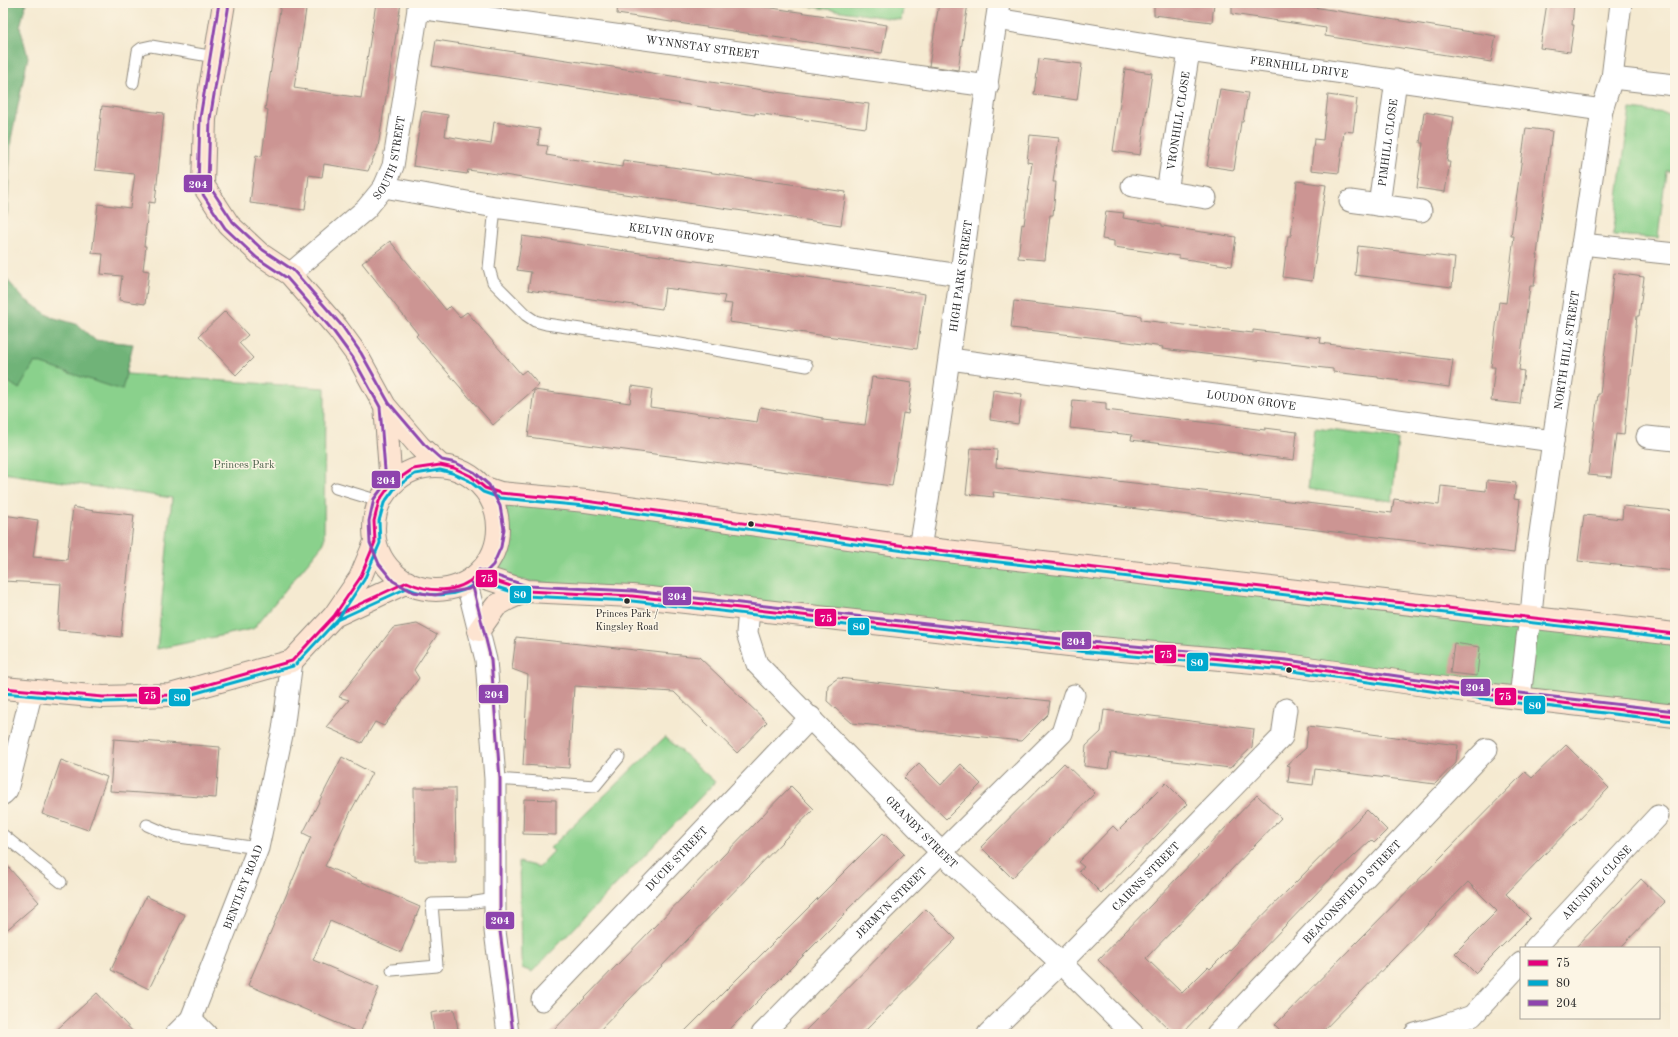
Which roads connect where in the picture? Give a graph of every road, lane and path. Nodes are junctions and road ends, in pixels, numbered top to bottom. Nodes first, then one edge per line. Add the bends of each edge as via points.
1 (224, 3) edge
2 (1622, 3) edge
3 (418, 6) edge
4 (998, 11) edge
5 (1189, 51) junction
6 (215, 57) junction
7 (1612, 78) junction
8 (1396, 80) junction
9 (133, 82) dead end
10 (1675, 85) edge
11 (988, 86) junction
12 (1602, 110) junction
13 (1132, 186) dead end
14 (384, 187) junction
15 (1167, 192) junction
16 (1206, 198) dead end
17 (1350, 201) dead end
18 (1379, 205) junction
19 (495, 207) junction
20 (1421, 211) dead end
21 (1582, 244) junction
22 (1675, 254) edge
23 (290, 274) junction
24 (960, 275) junction
25 (950, 359) junction
26 (807, 366) dead end
27 (385, 406) junction
28 (1647, 437) dead end
29 (1675, 440) edge
30 (1553, 441) junction
31 (440, 465) junction
32 (336, 488) dead end
33 (485, 488) junction
34 (385, 493) junction
35 (375, 542) junction
36 (920, 548) junction
37 (472, 579) junction
38 (407, 582) junction
39 (526, 591) junction
40 (749, 610) junction
41 (334, 616) junction
42 (1532, 616) junction
43 (479, 630) junction
44 (1675, 634) edge
45 (292, 661) junction
46 (3, 688) edge
47 (32, 691) junction
48 (1074, 695) dead end
49 (1520, 698) junction
50 (1286, 709) dead end
51 (1675, 716) edge
52 (811, 717) junction
53 (1487, 749) dead end
54 (619, 757) dead end
55 (495, 779) junction
56 (3, 794) edge
57 (1658, 816) dead end
58 (147, 825) dead end
59 (3, 835) edge
60 (258, 848) junction
61 (942, 853) junction
62 (61, 882) dead end
63 (495, 899) junction
64 (1536, 947) edge
65 (1061, 963) junction
66 (1520, 964) edge
67 (392, 970) dead end
68 (542, 1000) dead end
69 (191, 1019) junction
70 (1446, 1030) edge
71 (176, 1034) edge
72 (206, 1034) edge
73 (508, 1034) edge
74 (762, 1034) edge
75 (988, 1034) edge
76 (1133, 1034) edge
77 (1217, 1034) edge
78 (1415, 1034) edge

1 - 6 main road
2 - 7 street, NORTH HILL STREET
3 - 11 street, WYNNSTAY STREET
3 - 14 street, SOUTH STREET via 393,166
4 - 5 street, FERNHILL DRIVE
4 - 11 street, HIGH PARK STREET
5 - 8 street, FERNHILL DRIVE
5 - 15 street, VRONHILL CLOSE
6 - 9 lane via 151,46 142,48 138,51
6 - 23 main road via 205,120 203,185 229,225 260,254
7 - 10 street
7 - 12 street, NORTH HILL STREET
8 - 12 street, FERNHILL DRIVE
8 - 18 street, PIMHILL CLOSE
11 - 24 street, HIGH PARK STREET
12 - 21 street, NORTH HILL STREET
13 - 15 street
14 - 19 street, KELVIN GROVE
14 - 23 street, SOUTH STREET via 366,209
15 - 16 street
17 - 18 street
18 - 20 street
19 - 24 street, KELVIN GROVE
19 - 26 lane via 490,275 493,282 535,321
21 - 22 street
21 - 30 street, NORTH HILL STREET
23 - 27 main road via 358,355
24 - 25 street, HIGH PARK STREET
25 - 30 street, LOUDON GROVE
25 - 36 street, HIGH PARK STREET
27 - 31 main road via 420,447
27 - 34 main road
28 - 29 street
30 - 42 street, NORTH HILL STREET via 1534,575
31 - 33 main road via 471,476
31 - 34 main road via 413,469
32 - 34 lane
33 - 36 main road via 500,493 594,502
33 - 37 main road via 495,507 499,529 496,546 489,562
34 - 35 main road via 374,521
35 - 38 main road via 383,561 396,576
35 - 41 main road via 360,578
36 - 42 main road
37 - 38 main road via 455,587 435,590 414,587
37 - 39 main road
37 - 43 street
38 - 41 main road
39 - 40 main road via 632,596
39 - 43 main road via 496,606
40 - 49 main road via 1070,645 1287,665
40 - 52 street, GRANBY STREET via 747,633 757,664
41 - 45 main road
42 - 44 main road
42 - 49 street, NORTH HILL STREET
43 - 55 street via 486,660
45 - 47 main road via 170,694 103,697
45 - 60 street, BENTLEY ROAD via 283,730
46 - 47 main road
47 - 56 street
48 - 61 street, JERMYN STREET via 1062,733
49 - 51 main road
50 - 65 street, CAIRNS STREET via 1282,737
52 - 61 street, GRANBY STREET
52 - 68 street, DUCIE STREET
53 - 77 street, BEACONSFIELD STREET
54 - 55 lane via 595,786
55 - 63 street
57 - 64 street, ARUNDEL CLOSE
58 - 60 lane via 172,836
59 - 62 lane
60 - 69 street, BENTLEY ROAD
61 - 65 street, GRANBY STREET
61 - 74 street, JERMYN STREET
63 - 67 lane via 432,904 437,966
63 - 73 street via 495,931
65 - 75 street, CAIRNS STREET
65 - 76 street, GRANBY STREET
66 - 70 street via 1472,1016
69 - 71 street, BENTLEY ROAD
69 - 72 street
70 - 78 street

